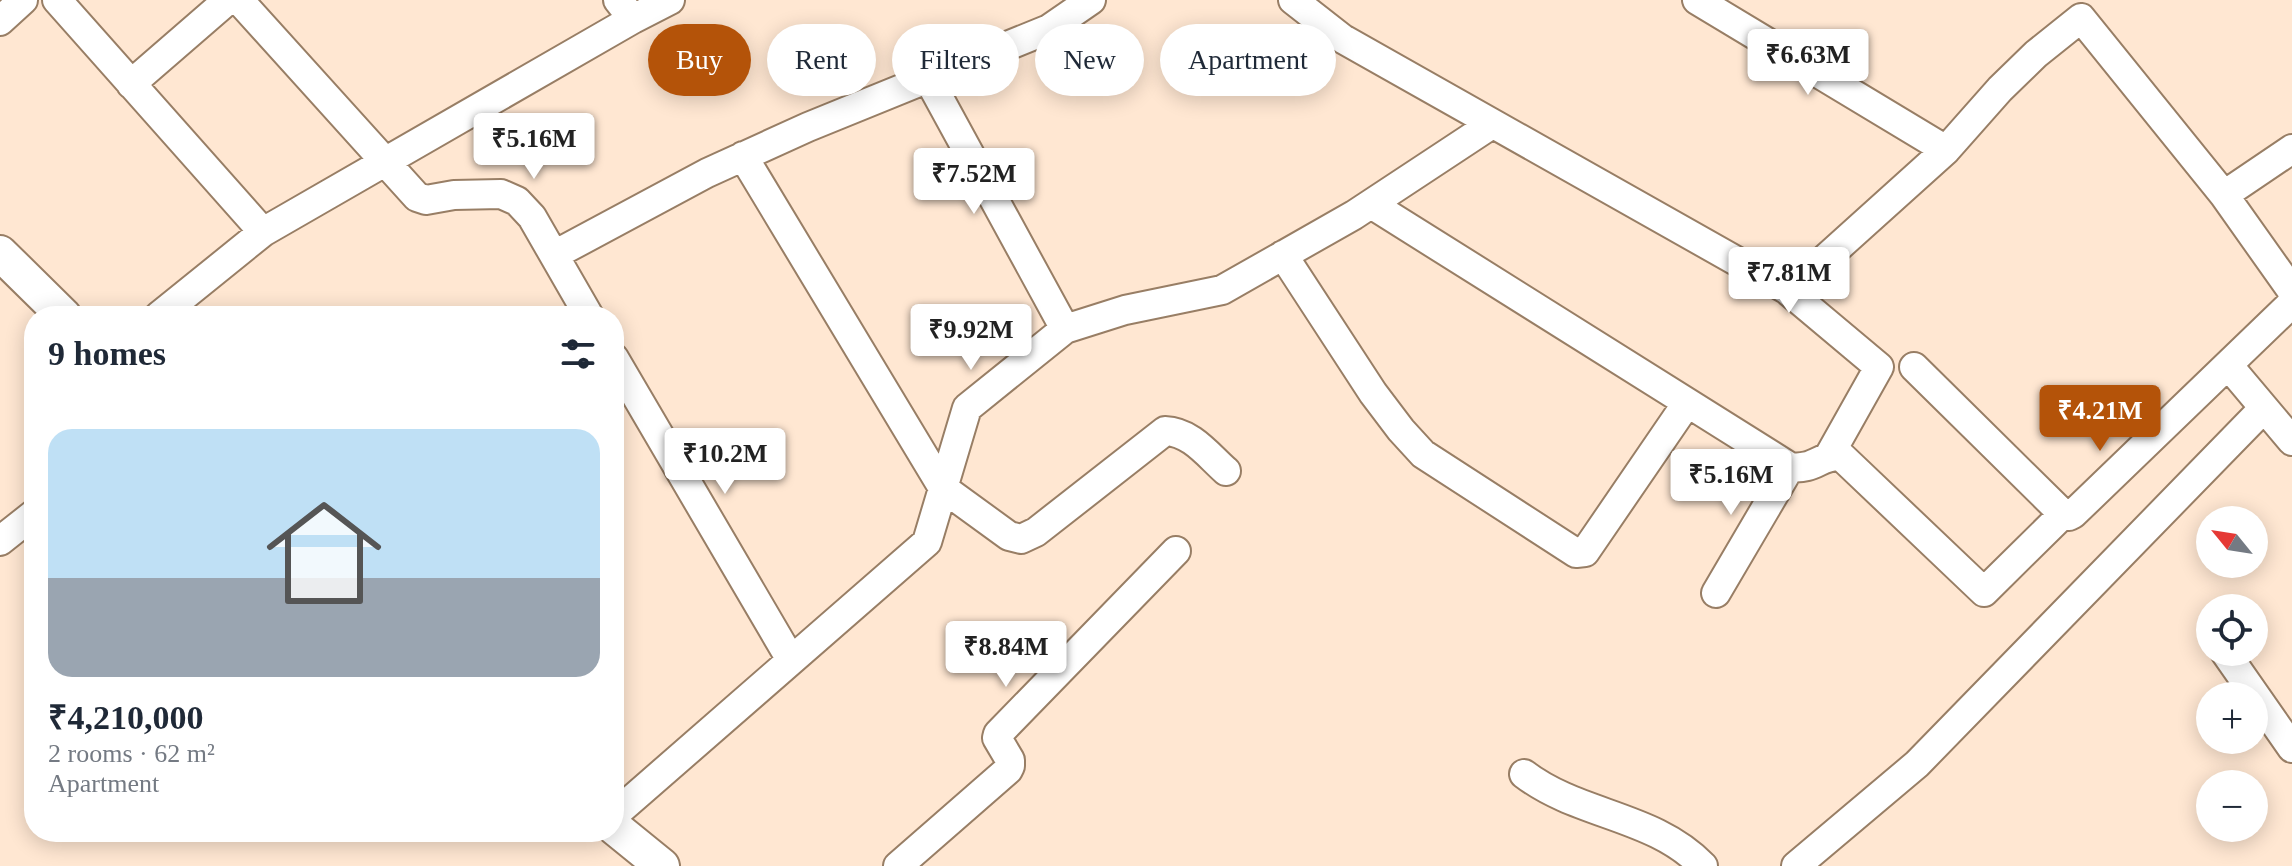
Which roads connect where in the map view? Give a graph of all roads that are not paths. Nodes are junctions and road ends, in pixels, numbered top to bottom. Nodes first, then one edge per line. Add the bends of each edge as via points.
1 (23, 0) edge
2 (57, 0) edge
3 (228, 0) edge
4 (239, 0) edge
5 (670, 0) edge
6 (1091, 0) edge
7 (1293, 0) edge
8 (1697, 0) edge
9 (2074, 9) edge
10 (626, 10) edge
11 (0, 21) edge
12 (1019, 41) edge
13 (131, 84) junction
14 (892, 93) edge
15 (938, 96) edge
16 (1492, 124) junction
17 (2292, 149) edge
18 (1946, 150) junction
19 (743, 156) junction
20 (386, 161) junction
21 (2224, 195) junction
22 (1371, 204) junction
23 (263, 232) junction
24 (0, 253) edge
25 (554, 255) junction
26 (1283, 255) junction
27 (1786, 289) junction
28 (2292, 291) edge
29 (2292, 300) edge
30 (54, 306) edge
31 (171, 306) edge
32 (583, 306) edge
33 (1065, 329) junction
34 (2228, 365) junction
35 (1914, 367) dead end
36 (624, 375) edge
37 (1687, 403) junction
38 (2264, 408) junction
39 (2292, 441) edge
40 (1829, 456) junction
41 (1790, 467) junction
42 (1226, 471) dead end
43 (943, 488) junction
44 (2063, 514) junction
45 (24, 522) edge
46 (0, 541) edge
47 (1176, 551) dead end
48 (1716, 593) dead end
49 (791, 660) junction
50 (2235, 666) edge
51 (2292, 748) edge
52 (1524, 774) dead end
53 (624, 806) edge
54 (624, 835) edge
55 (662, 866) edge
56 (898, 866) edge
57 (1703, 866) edge
58 (1796, 866) edge

1 - 11 street
2 - 13 street
3 - 13 street
4 - 20 street
5 - 10 street
6 - 12 street via 1049,29
7 - 16 street via 1343,39
8 - 18 street
9 - 18 street
9 - 21 street
10 - 20 street
13 - 23 street
14 - 19 street
15 - 33 street
16 - 22 street
16 - 27 street
17 - 21 street
18 - 27 street
19 - 25 street
19 - 43 street
20 - 23 street
20 - 25 street via 417,197 426,200 501,194 517,201
21 - 28 street
22 - 26 street
22 - 37 street
23 - 31 street
24 - 30 street
25 - 32 street
26 - 33 street via 1222,290
26 - 37 street via 1373,393 1423,454 1576,553 1585,552
27 - 40 street via 1879,367
29 - 34 street
33 - 43 street via 967,408
34 - 38 street
34 - 44 street via 2073,514
35 - 44 street
36 - 49 street
37 - 41 street
38 - 39 street
38 - 58 street via 1917,764
40 - 41 street via 1804,469
40 - 44 street via 1849,462 1984,592
41 - 48 street
42 - 43 street via 1190,438 1165,431 1021,539 1009,536
43 - 49 street via 927,542
45 - 46 street
47 - 56 street via 998,734 1010,760 1008,770
49 - 53 street
50 - 51 street
52 - 57 street via 1542,788 1664,836
54 - 55 street

